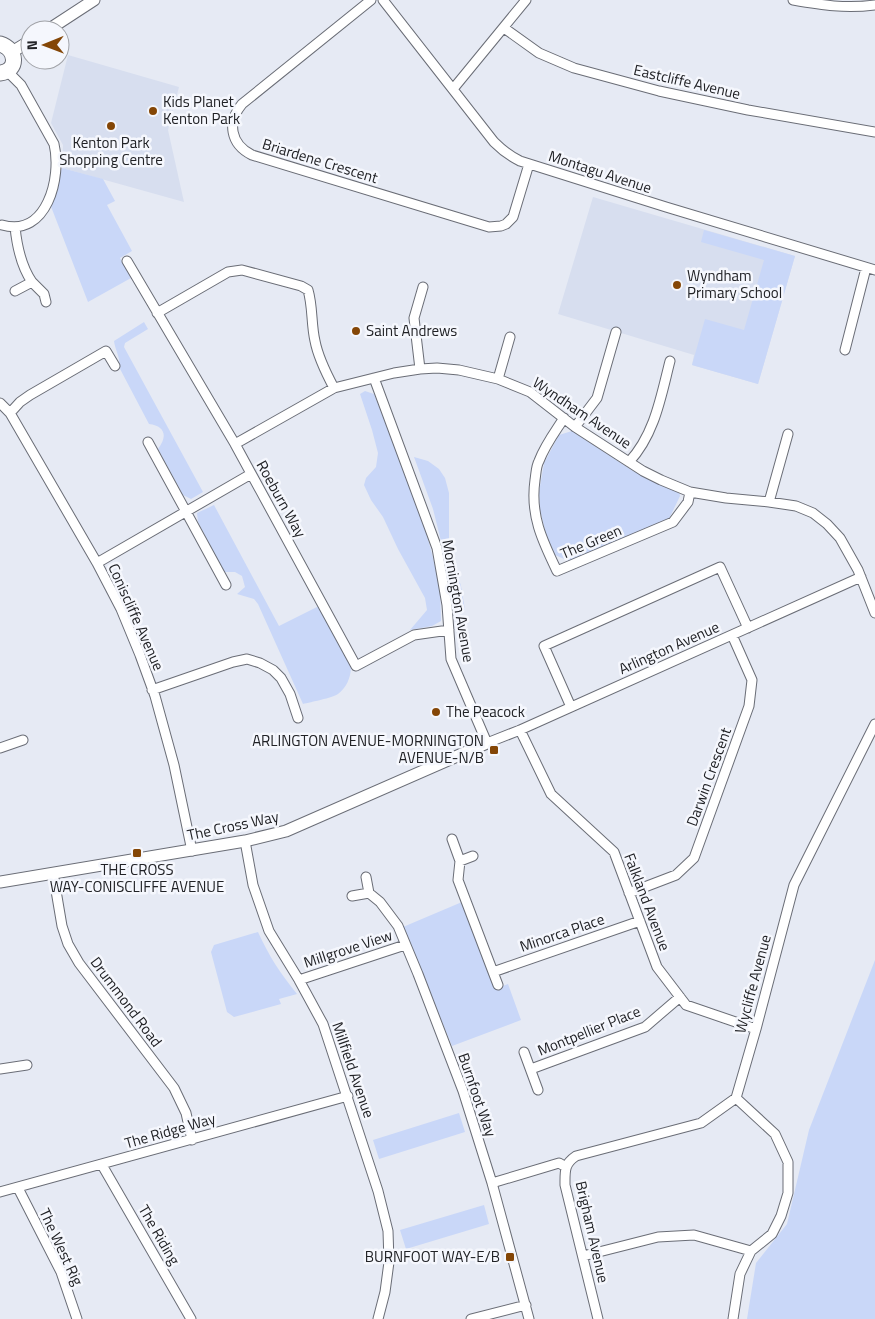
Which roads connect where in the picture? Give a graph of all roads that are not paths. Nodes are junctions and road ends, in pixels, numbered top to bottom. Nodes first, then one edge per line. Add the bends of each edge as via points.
1 (94, 0) edge
2 (372, 0) edge
3 (383, 0) edge
4 (526, 0) edge
5 (793, 0) edge
6 (875, 5) edge
7 (63, 20) edge
8 (504, 28) junction
9 (20, 44) edge
10 (6, 48) edge
11 (3, 72) edge
12 (453, 89) junction
13 (875, 132) edge
14 (529, 164) junction
15 (2, 226) dead end
16 (15, 227) junction
17 (127, 261) dead end
18 (871, 269) edge
19 (32, 282) junction
20 (423, 287) dead end
21 (15, 291) dead end
22 (46, 302) dead end
23 (157, 313) junction
24 (616, 332) dead end
25 (510, 337) dead end
26 (845, 350) dead end
27 (670, 361) dead end
28 (115, 366) dead end
29 (420, 369) junction
30 (374, 378) junction
31 (498, 378) junction
32 (334, 388) junction
33 (0, 403) edge
34 (10, 413) junction
35 (564, 418) junction
36 (575, 426) junction
37 (788, 434) dead end
38 (148, 442) dead end
39 (235, 444) junction
40 (630, 462) junction
41 (251, 474) junction
42 (690, 492) junction
43 (769, 502) junction
44 (186, 512) junction
45 (97, 563) junction
46 (861, 577) junction
47 (226, 585) dead end
48 (875, 613) edge
49 (748, 628) junction
50 (449, 630) junction
51 (732, 635) junction
52 (152, 690) junction
53 (571, 707) junction
54 (298, 718) dead end
55 (875, 724) edge
56 (520, 730) junction
57 (23, 740) dead end
58 (487, 743) junction
59 (0, 748) edge
60 (452, 839) dead end
61 (245, 841) junction
62 (192, 851) junction
63 (473, 856) dead end
64 (460, 861) junction
65 (53, 874) junction
66 (366, 878) dead end
67 (0, 882) edge
68 (369, 893) junction
69 (629, 893) junction
70 (352, 896) dead end
71 (640, 921) junction
72 (405, 945) junction
73 (493, 972) junction
74 (300, 980) junction
75 (498, 985) dead end
76 (680, 997) junction
77 (756, 1029) junction
78 (524, 1052) dead end
79 (27, 1066) dead end
80 (0, 1069) edge
81 (531, 1069) junction
82 (538, 1090) dead end
83 (348, 1096) junction
84 (736, 1098) junction
85 (192, 1140) junction
86 (102, 1164) junction
87 (566, 1167) junction
88 (492, 1183) junction
89 (18, 1188) junction
90 (0, 1192) edge
91 (751, 1251) junction
92 (583, 1256) junction
93 (526, 1305) junction
94 (77, 1319) edge
95 (191, 1319) edge
96 (378, 1319) edge
97 (471, 1319) edge
98 (529, 1319) edge
99 (598, 1319) edge
100 (733, 1319) edge

1 - 7 street
2 - 14 street, Briardene Crescent via 238,109 233,131 241,148 252,155 488,227 506,224 514,217
3 - 12 street, Montagu Avenue
4 - 8 street
5 - 6 street via 847,7
8 - 12 street
8 - 13 street, Eastcliffe Avenue via 539,53 574,68 748,110
9 - 10 street
10 - 11 main road via 14,60 11,68
11 - 16 street via 21,85 54,144 56,155 53,183 46,205 35,220
12 - 14 street, Montagu Avenue via 499,147
14 - 18 street, Montagu Avenue
15 - 16 street
16 - 19 street via 22,263
17 - 23 street, Roeburn Way
18 - 26 street
19 - 21 street
19 - 22 street via 44,294
20 - 29 street via 414,318
23 - 32 street via 228,272 242,270 302,286 308,290 312,302 315,341
23 - 39 street, Roeburn Way
24 - 36 street via 597,398
25 - 31 street
27 - 40 street via 652,427
28 - 34 street via 106,351 30,394
29 - 30 street, Wyndham Avenue
29 - 31 street, Wyndham Avenue via 459,370
30 - 32 street, Wyndham Avenue
30 - 50 street, Mornington Avenue via 437,548
31 - 35 street, Wyndham Avenue via 530,392
32 - 39 street, Wyndham Avenue
33 - 34 street, Coniscliffe Avenue
34 - 45 street, Coniscliffe Avenue
35 - 36 street, Wyndham Avenue
35 - 42 street, The Green via 538,462 534,487 534,510 541,537 556,571 673,522 688,502
36 - 40 street, Wyndham Avenue
37 - 43 street
38 - 44 street
39 - 41 street, Roeburn Way
40 - 42 street, Wyndham Avenue via 660,480
41 - 44 street
41 - 50 street, Roeburn Way via 356,666 414,635
42 - 43 street, Wyndham Avenue
43 - 46 street, Wyndham Avenue via 796,506 827,524 840,538
44 - 45 street
44 - 47 street
45 - 52 street, Coniscliffe Avenue via 125,618
46 - 48 street
46 - 49 street, Arlington Avenue
49 - 51 street, Arlington Avenue
49 - 53 street via 720,567 544,646
50 - 58 street, Mornington Avenue via 451,659
51 - 53 street, Arlington Avenue
51 - 69 street, Darwin Crescent via 752,680 749,706 694,858 676,875
52 - 54 street via 247,659 273,670 281,678
52 - 62 street, Coniscliffe Avenue via 174,765
53 - 56 street, Arlington Avenue
55 - 77 street, Wycliffe Avenue via 794,885
56 - 58 street, Arlington Avenue
56 - 69 street, Falkland Avenue via 551,794 614,852
57 - 59 street
58 - 61 street, The Cross Way via 286,832
60 - 64 street
61 - 62 street, The Cross Way
61 - 74 street, Millfield Avenue via 253,885 270,931
62 - 65 street, The Cross Way
63 - 64 street
64 - 73 street via 458,880
65 - 67 street, The Cross Way
65 - 85 street, Drummond Road via 68,944 174,1088 186,1113
66 - 68 street
68 - 70 street
68 - 72 street, Burnfoot Way via 398,926
69 - 71 street, Falkland Avenue
71 - 73 street, Minorca Place
71 - 76 street, Falkland Avenue via 657,967
72 - 74 street, Millgrove View
72 - 88 street, Burnfoot Way via 463,1091
73 - 75 street
74 - 83 street, Millfield Avenue via 324,1024
76 - 77 street, Falkland Avenue via 686,1004
76 - 81 street, Montpellier Place via 645,1027
77 - 84 street, Wycliffe Avenue
78 - 81 street, Montpellier Place
79 - 80 street
81 - 82 street, Montpellier Place
83 - 85 street, The Ridge Way
83 - 96 street, Millfield Avenue via 388,1231 389,1262
84 - 87 street, Brigham Avenue via 700,1122 576,1156
84 - 91 street via 775,1134 788,1162 788,1192 781,1216 772,1234
85 - 86 street, The Ridge Way
86 - 89 street, The Ridge Way
86 - 95 street, The Riding
87 - 88 street via 559,1163
87 - 92 street, Brigham Avenue via 565,1185
88 - 93 street, Burnfoot Way
89 - 90 street, The Ridge Way
89 - 94 street, The West Rig via 61,1272
91 - 92 street via 694,1235 658,1237
91 - 100 street via 740,1274
92 - 99 street, Brigham Avenue
93 - 97 street
93 - 98 street, Burnfoot Way

